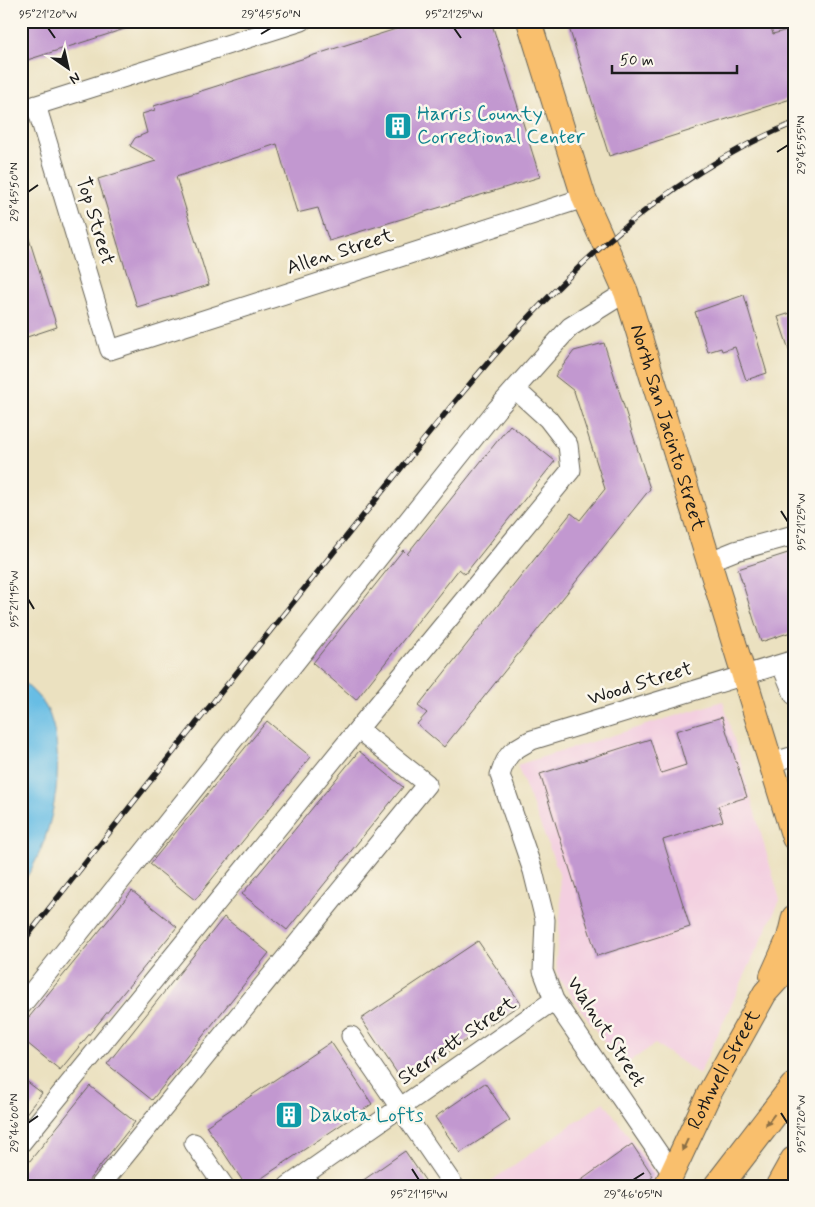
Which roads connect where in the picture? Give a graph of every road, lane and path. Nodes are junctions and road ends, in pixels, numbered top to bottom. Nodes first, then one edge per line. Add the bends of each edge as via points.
1 (529, 21) edge
2 (297, 22) edge
3 (28, 107) edge
4 (584, 198) junction
5 (626, 292) junction
6 (110, 350) joint
7 (515, 389) junction
8 (794, 535) edge
9 (710, 561) junction
10 (787, 662) edge
11 (744, 676) junction
12 (794, 695) edge
13 (358, 729) junction
14 (794, 756) edge
15 (504, 760) joint
16 (770, 763) junction
17 (794, 838) edge
18 (794, 917) edge
19 (794, 961) edge
20 (765, 993) junction
21 (554, 1000) junction
22 (21, 1006) edge
23 (351, 1036) dead end
24 (794, 1087) edge
25 (401, 1108) junction
26 (194, 1142) dead end
27 (21, 1143) edge
28 (794, 1162) edge
29 (669, 1179) edge
30 (100, 1186) edge
31 (224, 1186) edge
32 (288, 1186) edge
33 (454, 1186) edge
34 (718, 1186) edge
35 (780, 1186) edge

1 - 4 main road, North San Jacinto Street
2 - 3 street
3 - 6 street, Top Street
4 - 5 main road, North San Jacinto Street
4 - 6 street, Allen Street
5 - 7 street via 570,327
5 - 9 main road, North San Jacinto Street
7 - 13 street via 548,420 568,445 571,470
7 - 22 street
8 - 9 street
9 - 11 main road, North San Jacinto Street
10 - 11 street, Wood Street
10 - 12 street
11 - 15 street, Wood Street via 532,740 512,750
11 - 16 main road, North San Jacinto Street
13 - 27 street
13 - 30 street via 427,784
14 - 16 street
15 - 21 street, Walnut Street via 500,775 533,871 545,920 543,971
16 - 17 main road, North San Jacinto Street
18 - 20 main road via 789,938
19 - 20 main road, Rothwell Street
20 -> 29 main road, Rothwell Street via 710,1092
21 - 25 street, Sterrett Street
21 - 29 street, Walnut Street
23 - 25 street
24 -> 34 highway
25 - 32 street, Sterrett Street
25 - 33 street
26 - 31 street
28 - 35 highway

